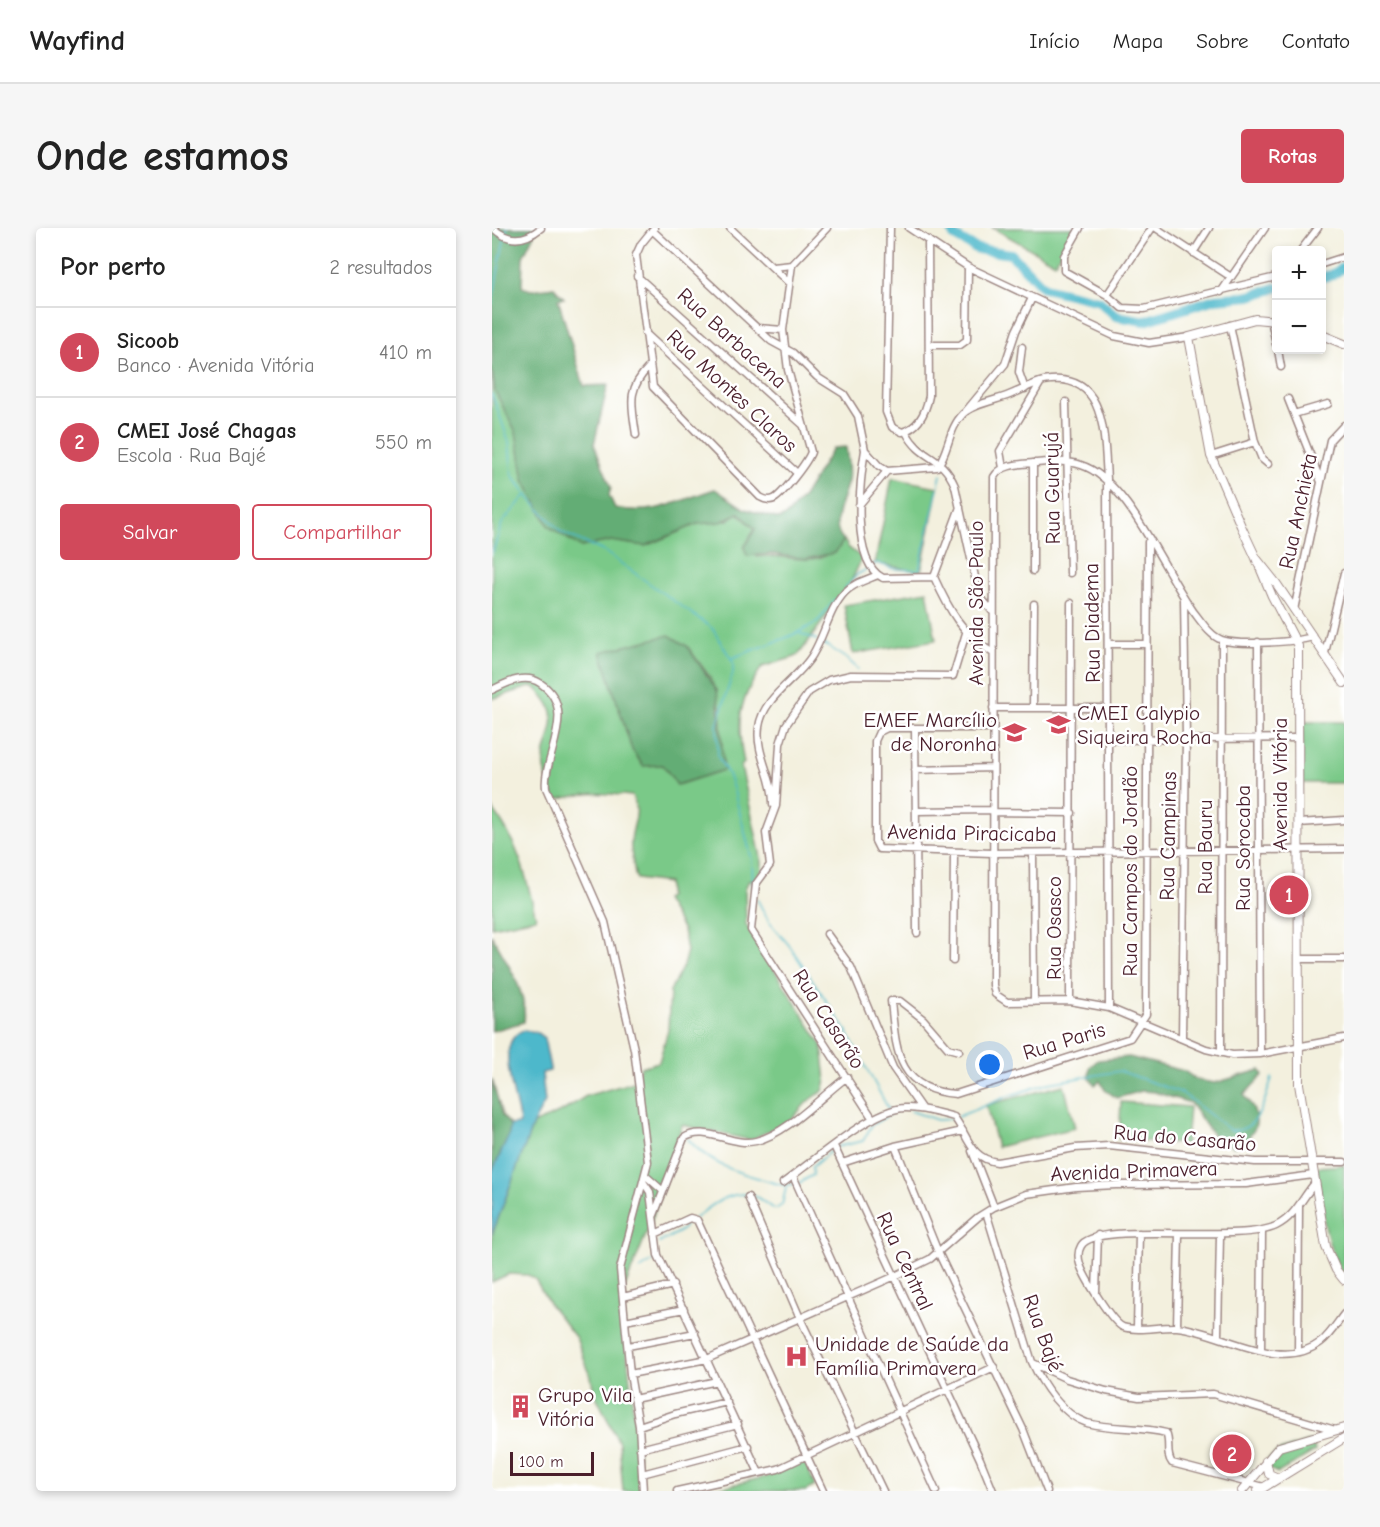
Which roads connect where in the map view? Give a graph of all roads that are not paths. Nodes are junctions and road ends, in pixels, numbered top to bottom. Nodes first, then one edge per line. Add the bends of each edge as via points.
1 (493, 228) edge
2 (541, 228) edge
3 (730, 228) edge
4 (890, 228) edge
5 (909, 228) edge
6 (1080, 228) edge
7 (1154, 228) edge
8 (1209, 228) edge
9 (1264, 228) edge
10 (1318, 228) edge
11 (653, 229) edge
12 (821, 230) edge
13 (928, 240) junction
14 (1304, 246) edge
15 (1193, 253) junction
16 (1344, 257) edge
17 (1326, 263) edge
18 (792, 265) junction
19 (773, 267) junction
20 (968, 267) junction
21 (637, 276) junction
22 (1231, 278) junction
23 (1272, 279) edge
24 (789, 283) junction
25 (1220, 293) junction
26 (1107, 295) junction
27 (1032, 298) junction
28 (1272, 320) edge
29 (1230, 325) junction
30 (758, 328) junction
31 (783, 330) junction
32 (645, 333) junction
33 (1189, 337) junction
34 (1326, 337) edge
35 (1344, 344) edge
36 (929, 345) junction
37 (1022, 347) dead end
38 (785, 348) junction
39 (1279, 354) edge
40 (649, 367) junction
41 (1281, 367) dead end
42 (1041, 381) junction
43 (1025, 389) junction
44 (1288, 399) dead end
45 (1066, 402) dead end
46 (1328, 404) dead end
47 (966, 411) junction
48 (1294, 414) junction
49 (1344, 425) edge
50 (803, 426) junction
51 (906, 432) junction
52 (636, 435) dead end
53 (1255, 442) junction
54 (865, 450) junction
55 (1211, 456) junction
56 (941, 462) junction
57 (1069, 462) junction
58 (1034, 463) junction
59 (1268, 464) dead end
60 (1003, 468) junction
61 (887, 471) junction
62 (797, 473) junction
63 (1107, 479) junction
64 (1322, 483) junction
65 (859, 506) junction
66 (960, 507) junction
67 (1148, 540) junction
68 (1256, 558) junction
69 (1033, 571) dead end
70 (1070, 573) dead end
71 (1344, 573) edge
72 (878, 576) junction
73 (934, 577) junction
74 (1343, 581) edge
75 (1276, 583) junction
76 (1268, 589) junction
77 (1184, 598) junction
78 (1071, 603) dead end
79 (1034, 604) dead end
80 (1294, 610) junction
81 (993, 612) junction
82 (966, 633) junction
83 (1313, 637) junction
84 (1222, 640) junction
85 (1258, 642) junction
86 (1297, 642) junction
87 (1109, 644) junction
88 (1147, 644) junction
89 (993, 653) junction
90 (1325, 653) junction
91 (1344, 683) edge
92 (492, 690) edge
93 (993, 708) junction
94 (1033, 708) junction
95 (1109, 708) junction
96 (1070, 709) junction
97 (915, 728) junction
98 (993, 728) junction
99 (1298, 738) junction
100 (1148, 739) junction
101 (1186, 739) junction
102 (1222, 739) junction
103 (1259, 739) junction
104 (1110, 740) junction
105 (993, 768) junction
106 (915, 770) junction
107 (916, 810) junction
108 (993, 811) junction
109 (1072, 813) junction
110 (773, 814) junction
111 (1344, 820) edge
112 (1299, 823) junction
113 (1298, 849) junction
114 (1344, 849) edge
115 (1221, 850) junction
116 (1260, 850) junction
117 (1147, 851) junction
118 (1183, 851) junction
119 (916, 852) junction
120 (1071, 852) junction
121 (1109, 852) junction
122 (954, 853) junction
123 (992, 853) junction
124 (1034, 853) junction
125 (917, 933) dead end
126 (827, 934) dead end
127 (1299, 959) junction
128 (1344, 959) edge
129 (953, 961) dead end
130 (1070, 1000) junction
131 (1034, 1002) junction
132 (1109, 1008) junction
133 (1143, 1021) junction
134 (1182, 1037) junction
135 (1344, 1038) edge
136 (1299, 1047) junction
137 (959, 1051) dead end
138 (1221, 1053) junction
139 (1260, 1054) junction
140 (847, 1077) junction
141 (921, 1108) junction
142 (873, 1119) junction
143 (963, 1131) junction
144 (834, 1146) junction
145 (895, 1146) junction
146 (971, 1148) junction
147 (1312, 1162) junction
148 (1344, 1162) edge
149 (842, 1163) junction
150 (646, 1176) junction
151 (793, 1176) junction
152 (1314, 1179) junction
153 (644, 1183) junction
154 (783, 1183) dead end
155 (663, 1191) junction
156 (748, 1197) dead end
157 (1299, 1206) junction
158 (994, 1207) junction
159 (986, 1212) junction
160 (653, 1217) junction
161 (1262, 1231) junction
162 (1139, 1233) junction
163 (655, 1234) junction
164 (1179, 1234) junction
165 (1098, 1235) junction
166 (1220, 1235) junction
167 (938, 1252) junction
168 (893, 1277) junction
169 (1344, 1280) edge
170 (673, 1285) junction
171 (1096, 1293) junction
172 (623, 1297) junction
173 (847, 1298) junction
174 (684, 1309) junction
175 (1344, 1314) edge
176 (800, 1318) junction
177 (625, 1321) junction
178 (1177, 1327) junction
179 (1137, 1328) junction
180 (695, 1333) junction
181 (1218, 1336) junction
182 (754, 1340) junction
183 (628, 1346) junction
184 (1261, 1350) junction
185 (1298, 1352) junction
186 (707, 1359) junction
187 (1032, 1362) junction
188 (994, 1367) junction
189 (630, 1374) junction
190 (717, 1382) junction
191 (947, 1389) junction
192 (634, 1399) junction
193 (727, 1402) junction
194 (901, 1412) junction
195 (639, 1425) junction
196 (738, 1425) junction
197 (1318, 1426) junction
198 (1341, 1429) edge
199 (856, 1432) junction
200 (1344, 1438) edge
201 (1313, 1439) junction
202 (748, 1446) junction
203 (640, 1449) junction
204 (1316, 1455) junction
205 (807, 1457) junction
206 (1266, 1461) junction
207 (759, 1473) junction
208 (642, 1474) junction
209 (1278, 1479) junction
210 (1248, 1483) junction
211 (1261, 1489) edge
212 (644, 1491) edge
213 (677, 1491) edge
214 (823, 1491) edge
215 (883, 1491) edge
216 (936, 1491) edge
217 (993, 1491) edge
218 (1046, 1491) edge
219 (1242, 1491) edge

1 - 2 street via 520,240
3 - 19 street
4 - 51 street via 886,412 892,427
5 - 13 street
6 - 26 street via 1064,256 1064,271
7 - 15 street
7 - 26 street
8 - 15 street
9 - 22 street
10 - 14 street
11 - 21 street via 638,249
11 - 30 street
12 - 18 street
13 - 20 street
13 - 36 street
15 - 22 street
16 - 17 street
18 - 19 street
18 - 24 street
19 - 24 street
20 - 27 street
20 - 36 street via 967,340 960,345
21 - 32 street
21 - 50 street, Rua Barbacena
22 - 25 street
23 - 25 street
24 - 31 street
25 - 26 street via 1137,309 1122,308
27 - 33 street via 1127,340 1160,342
27 - 47 street via 1005,364
28 - 29 street
29 - 33 street
29 - 53 street
30 - 31 street
30 - 38 street via 771,342
31 - 38 street
32 - 40 street
32 - 62 street, Rua Montes Claros
33 - 55 street
34 - 35 street
36 - 51 street via 927,403 916,424
37 - 43 street via 1019,372
38 - 50 street
38 - 54 street via 850,401 858,416
39 - 41 street
40 - 52 street via 632,392
40 - 62 street via 657,393 760,497 776,498
42 - 43 street
42 - 60 street via 1000,451
42 - 63 street, Rua Diadema via 1073,383 1092,394 1100,416
43 - 47 street
44 - 48 street
45 - 57 street, Rua Guarujá
46 - 48 street
47 - 56 street via 953,427
48 - 64 street
49 - 64 street, Rua Anchieta via 1331,437
50 - 62 street via 811,452
51 - 56 street via 921,453
53 - 55 street
53 - 59 street
54 - 61 street
54 - 65 street
55 - 68 street
56 - 61 street via 930,470
56 - 66 street via 952,480
57 - 58 street
57 - 63 street
57 - 70 street, Rua Guarujá
58 - 60 street
58 - 69 street, Rua Guarujá
60 - 81 street, Avenida São Paulo via 994,477 993,488
61 - 65 street
63 - 67 street via 1131,509
63 - 87 street, Rua Diadema
64 - 80 street, Rua Anchieta
65 - 72 street via 863,543
66 - 73 street
66 - 81 street via 979,592
67 - 77 street
67 - 88 street, Rua Campos do Jordão
68 - 75 street
68 - 76 street, Avenida Vitória
71 - 74 street
72 - 73 street
72 - 110 street via 845,592 813,655 783,687 761,720 759,741
73 - 82 street via 948,608
74 - 90 street
75 - 76 street
75 - 80 street
76 - 86 street, Avenida Vitória
77 - 84 street via 1206,628
77 - 101 street, Rua Campinas
78 - 96 street, Rua Osasco
79 - 94 street
80 - 83 street
81 - 89 street, Avenida São Paulo
82 - 89 street
82 - 110 street via 953,676 851,675 829,680 809,692 786,725 780,744
83 - 86 street
83 - 90 street
84 - 85 street
84 - 102 street, Rua Bauru
85 - 86 street
85 - 103 street, Rua Sorocaba
86 - 99 street, Avenida Vitória
87 - 88 street
87 - 95 street, Rua Diadema
88 - 100 street, Rua Campos do Jordão
89 - 93 street, Avenida São Paulo
90 - 91 street
92 - 150 street via 523,678 536,680 550,692 557,709 559,724 546,788 609,934 634,1049 648,1153
93 - 94 street
93 - 98 street, Avenida São Paulo
94 - 96 street
95 - 96 street
95 - 104 street, Rua Diadema
96 - 109 street, Rua Osasco
97 - 98 street, Avenida Piracicaba
97 - 106 street
97 - 119 street, Avenida Piracicaba via 883,729 876,736 875,841 885,852
98 - 105 street, Avenida São Paulo
99 - 103 street
99 - 112 street, Avenida Vitória
100 - 101 street
100 - 104 street
100 - 117 street, Rua Campos do Jordão
101 - 102 street
101 - 118 street, Rua Campinas
102 - 103 street
102 - 115 street, Rua Bauru
103 - 116 street, Rua Sorocaba
104 - 121 street, Rua Diadema
105 - 106 street
105 - 108 street, Avenida São Paulo
106 - 107 street
107 - 108 street
107 - 119 street
108 - 109 street
108 - 123 street, Avenida São Paulo
109 - 120 street, Rua Osasco
110 - 140 street, Rua Casarão via 765,839 770,865 756,884 752,930
111 - 112 street
112 - 113 street, Avenida Vitória
113 - 114 street, Avenida Piracicaba
113 - 116 street, Avenida Piracicaba
113 - 127 street, Avenida Vitória
115 - 116 street, Avenida Piracicaba
115 - 118 street, Avenida Piracicaba
115 - 138 street, Rua Bauru
116 - 139 street, Rua Sorocaba
117 - 118 street, Avenida Piracicaba
117 - 121 street, Avenida Piracicaba
117 - 133 street, Rua Campos do Jordão
118 - 134 street, Rua Campinas
119 - 122 street, Avenida Piracicaba
119 - 125 street
120 - 121 street, Avenida Piracicaba
120 - 124 street, Avenida Piracicaba
120 - 130 street, Rua Osasco
121 - 132 street, Rua Diadema
122 - 123 street, Avenida Piracicaba
122 - 129 street
123 - 124 street, Avenida Piracicaba
123 - 131 street, Avenida São Paulo via 993,990 1002,1000
124 - 131 street
126 - 141 street via 851,967 893,1068
127 - 128 street
127 - 136 street, Avenida Vitória
130 - 131 street, Avenida São Paulo
130 - 132 street, Avenida São Paulo
132 - 133 street, Avenida São Paulo
133 - 134 street, Avenida São Paulo
133 - 137 street, Rua Paris via 1130,1038 964,1092 946,1093 924,1086 905,1071 895,1040 891,1001 895,999 906,1006 948,1048
134 - 138 street, Avenida São Paulo
135 - 136 street, Avenida São Paulo
136 - 139 street, Avenida São Paulo
136 - 147 street, Avenida Vitória via 1301,1107
138 - 139 street, Avenida São Paulo
140 - 142 street, Rua Casarão
140 - 155 street via 787,1128 758,1141 735,1142 696,1133 684,1137
141 - 142 street via 898,1108
141 - 143 street via 954,1117
142 - 144 street
143 - 145 street
143 - 146 street
144 - 149 street, Rua Central
144 - 151 street
145 - 149 street
145 - 167 street
146 - 147 street, Rua do Casarão via 985,1160 997,1162 1109,1146 1255,1162
146 - 158 street
147 - 148 street
147 - 152 street, Avenida Vitória
149 - 168 street, Rua Central
150 - 153 street
150 - 155 street
151 - 154 street
151 - 173 street
152 - 157 street
152 - 158 street, Avenida Primavera via 1076,1187 1026,1194
152 - 169 street, Avenida Vitória via 1326,1247
153 - 160 street via 649,1189
153 - 172 street via 621,1260
155 - 160 street
156 - 176 street
157 - 161 street via 1277,1226
157 - 185 street
158 - 159 street, Avenida Primavera
159 - 167 street, Avenida Primavera
159 - 187 street, Rua Bajé
160 - 163 street
161 - 166 street
161 - 184 street
162 - 164 street
162 - 165 street
162 - 179 street
163 - 170 street via 658,1254
163 - 182 street via 695,1219
164 - 166 street
164 - 178 street
165 - 171 street
165 - 171 street via 1084,1242 1078,1252 1080,1266
166 - 181 street
167 - 168 street, Avenida Primavera
167 - 188 street
168 - 173 street, Avenida Primavera
168 - 191 street, Rua Central
170 - 172 street
170 - 174 street
171 - 179 street via 1118,1324
172 - 177 street
173 - 176 street, Avenida Primavera
173 - 194 street
174 - 177 street
174 - 180 street
175 - 185 street via 1323,1341
176 - 182 street, Avenida Primavera
176 - 199 street
177 - 183 street
178 - 179 street
178 - 181 street
180 - 183 street
180 - 186 street
181 - 184 street
182 - 186 street, Avenida Primavera
182 - 205 street
183 - 189 street
184 - 185 street
186 - 189 street, Avenida Primavera
186 - 190 street
187 - 197 street via 1067,1379 1106,1391 1154,1398 1213,1394
187 - 210 street, Rua Bajé via 1047,1391 1082,1420 1166,1433 1172,1463
188 - 191 street
188 - 218 street
189 - 192 street
190 - 192 street
190 - 193 street
191 - 194 street
191 - 217 street, Rua Central
192 - 195 street
193 - 195 street
193 - 196 street
194 - 199 street
194 - 216 street
195 - 203 street
196 - 202 street
196 - 203 street
197 - 198 street
197 - 201 street
198 - 201 street
199 - 205 street
199 - 215 street
200 - 204 street
201 - 204 street
201 - 206 street via 1279,1447
202 - 207 street
202 - 208 street
203 - 208 street
204 - 209 street
205 - 207 street
205 - 214 street
206 - 209 street via 1269,1474
206 - 210 street
207 - 213 street
208 - 212 street
209 - 211 street
210 - 211 street, Rua Bajé
210 - 219 street

